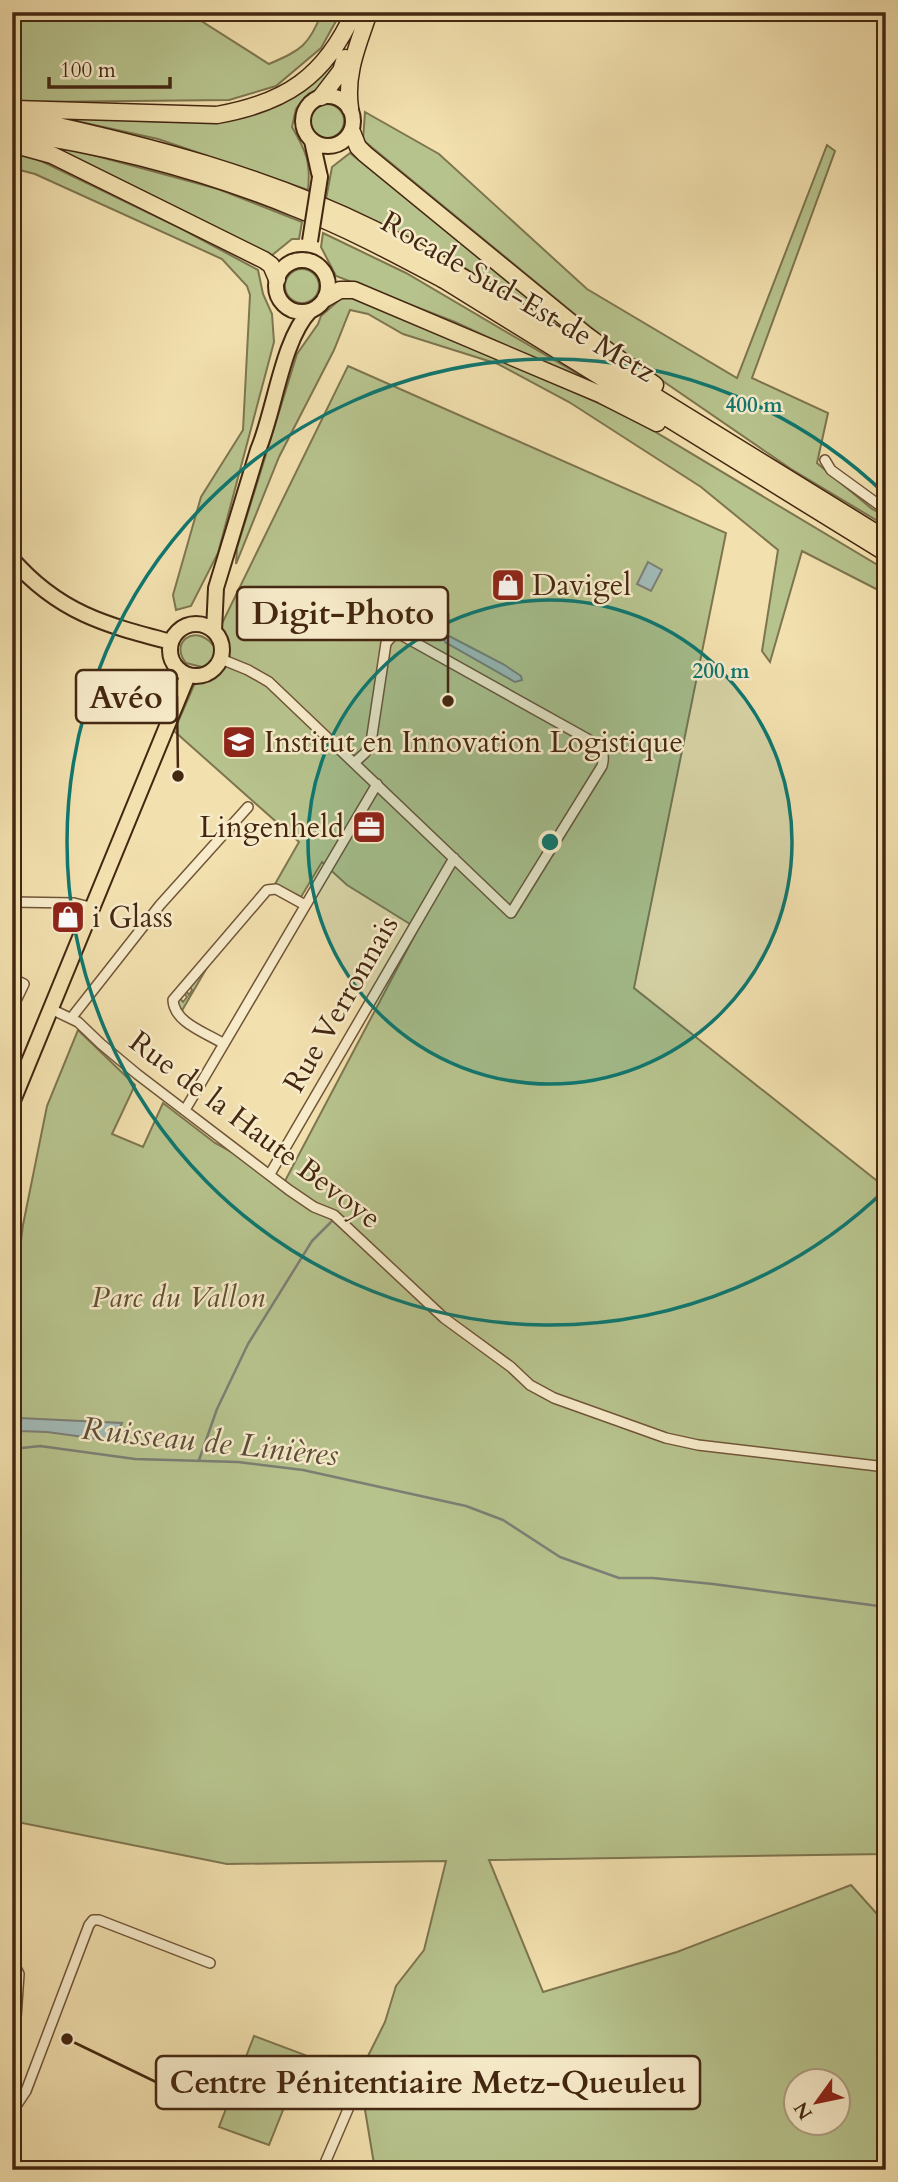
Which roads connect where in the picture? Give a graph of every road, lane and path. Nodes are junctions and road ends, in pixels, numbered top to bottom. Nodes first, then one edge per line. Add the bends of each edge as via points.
1 (354, 12) edge
2 (359, 12) edge
3 (369, 12) edge
4 (321, 97) junction
5 (350, 108) junction
6 (12, 109) edge
7 (12, 118) edge
8 (12, 132) edge
9 (352, 132) junction
10 (312, 141) junction
11 (12, 144) edge
12 (335, 146) junction
13 (320, 177) junction
14 (310, 241) junction
15 (294, 262) junction
16 (320, 267) junction
17 (278, 279) junction
18 (326, 298) junction
19 (284, 304) junction
20 (310, 311) junction
21 (258, 450) junction
22 (825, 460) dead end
23 (762, 470) junction
24 (886, 510) edge
25 (886, 539) edge
26 (886, 553) edge
27 (12, 559) edge
28 (216, 588) junction
29 (191, 624) junction
30 (214, 631) junction
31 (171, 642) junction
32 (220, 659) junction
33 (188, 675) junction
34 (354, 763) junction
35 (376, 784) junction
36 (248, 807) dead end
37 (454, 858) junction
38 (12, 902) edge
39 (305, 905) junction
40 (94, 908) junction
41 (12, 978) edge
42 (12, 1009) edge
43 (51, 1009) junction
44 (72, 1017) junction
45 (224, 1044) junction
46 (12, 1103) edge
47 (185, 1110) junction
48 (270, 1174) junction
49 (886, 1467) edge
50 (13, 1962) edge
51 (210, 1964) dead end
52 (12, 2076) edge
53 (349, 2107) dead end
54 (13, 2109) edge
55 (322, 2170) edge

1 - 6 highway via 338,46 315,73 281,97 241,111 217,115
2 - 4 highway via 341,71
3 - 5 highway via 349,74
4 - 5 main road via 337,98
4 - 10 main road via 311,103 303,119
5 - 9 main road
7 - 23 highway, Rocade Sud-Est de Metz via 159,149 299,196 373,228 452,271
8 - 23 highway, Rocade Sud-Est de Metz via 155,161 295,207 444,280
9 - 12 main road
9 - 23 highway via 365,154 586,335
10 - 12 main road
10 - 13 main road
11 - 17 highway via 52,155 264,260
12 - 13 main road
13 - 14 main road, bridge
14 - 15 main road
14 - 16 main road
15 - 16 main road
15 - 17 main road
16 - 18 main road via 328,282
17 - 19 main road via 277,292
18 - 20 main road
18 - 23 highway via 347,289 378,299
19 - 20 main road via 296,311
19 - 21 main road via 286,328
20 - 21 main road via 291,341
21 - 28 main road
22 - 24 street via 831,470
23 - 25 highway, Rocade Sud-Est de Metz
23 - 26 highway, Rocade Sud-Est de Metz
27 - 31 main road via 39,587 75,611
28 - 29 main road
28 - 30 main road
29 - 30 main road
29 - 31 main road via 179,630
30 - 32 main road via 221,644
31 - 33 main road via 173,662
32 - 33 main road via 210,672
32 - 34 street via 269,682
33 - 40 main road
34 - 35 street
34 - 37 street via 371,742 386,643 396,632 602,748 601,766 511,913
35 - 37 street
35 - 39 street
36 - 44 street via 160,905
37 - 48 street, Rue Verronnais
38 - 40 street via 74,903
39 - 45 street
39 - 45 street via 276,889 267,890 173,1000 181,1019
40 - 43 main road
41 - 42 street via 24,984
43 - 44 street, Rue de la Haute Bevoye
43 - 46 main road
44 - 47 street, Rue de la Haute Bevoye
45 - 47 street
47 - 48 street, Rue de la Haute Bevoye
48 - 49 street, Rue de la Haute Bevoye via 314,1207 334,1215 444,1318 530,1385 554,1398 698,1445
50 - 52 street via 19,1974
51 - 54 street via 93,1920 26,2091
53 - 55 street

